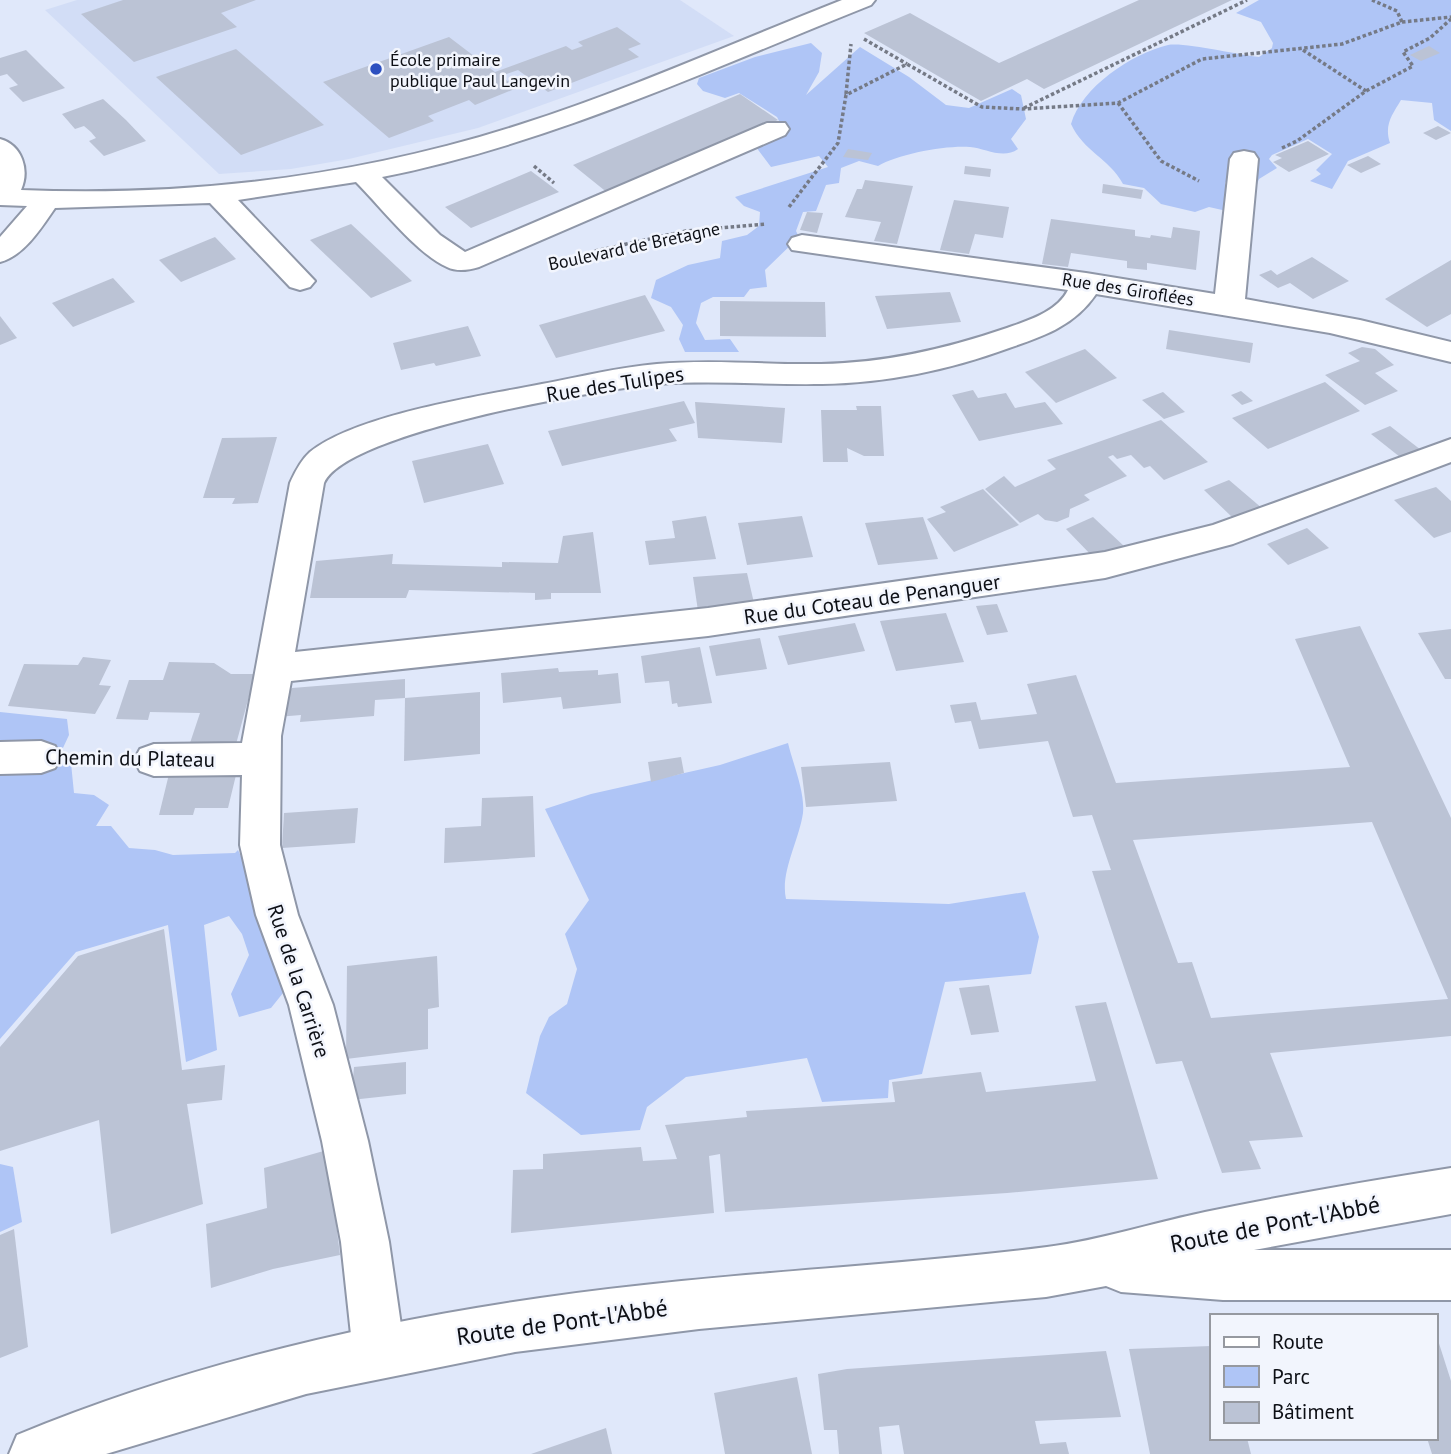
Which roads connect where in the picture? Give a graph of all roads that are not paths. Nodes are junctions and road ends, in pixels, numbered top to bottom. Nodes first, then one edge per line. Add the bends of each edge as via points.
1 (863, 0) edge
2 (776, 129) dead end
3 (0, 147) edge
4 (1244, 159) road end
5 (363, 173) junction
6 (216, 193) junction
7 (1, 197) edge
8 (45, 201) junction
9 (802, 244) dead end
10 (0, 253) edge
11 (300, 281) dead end
12 (1086, 282) junction
13 (1229, 306) junction
14 (1451, 352) edge
15 (1451, 450) edge
16 (286, 607) joint
17 (275, 668) junction
18 (41, 757) road end
19 (0, 758) edge
20 (260, 759) junction
21 (154, 760) road end
22 (1451, 1191) edge
23 (1101, 1264) junction
24 (1451, 1275) edge
25 (379, 1353) junction
26 (36, 1454) edge

1 - 5 street via 583,111 502,138
2 - 5 street, Boulevard de Bretagne via 477,259 457,261 430,241
3 - 7 street via 14,166 14,177
4 - 13 street
5 - 6 street
6 - 8 street
6 - 11 street
7 - 8 street
8 - 10 street via 30,224
9 - 12 street, Rue des Giroflées
12 - 13 street, Rue des Giroflées
12 - 16 street, Rue des Tulipes via 1073,308 1056,318 991,345 913,365 822,374 705,372 630,377 361,440 313,468
13 - 14 street, Rue des Giroflées via 1363,330
15 - 17 street, Rue du Coteau de Penanguer via 1234,530 1105,565 708,622
16 - 17 street, Rue de la Carrière
17 - 20 street, Rue de la Carrière
18 - 19 street, Chemin du Plateau
20 - 21 street, Chemin du Plateau
20 - 25 street, Rue de la Carrière via 258,815 265,873 311,1005 345,1141 365,1242
22 - 23 street, Route de Pont-l'Abbé via 1326,1210 1186,1240
23 - 24 street, Route de Pont-l'Abbé via 1223,1275
23 - 25 street, Route de Pont-l'Abbé via 585,1316
25 - 26 street, Route de Pont-l'Abbé via 207,1396

